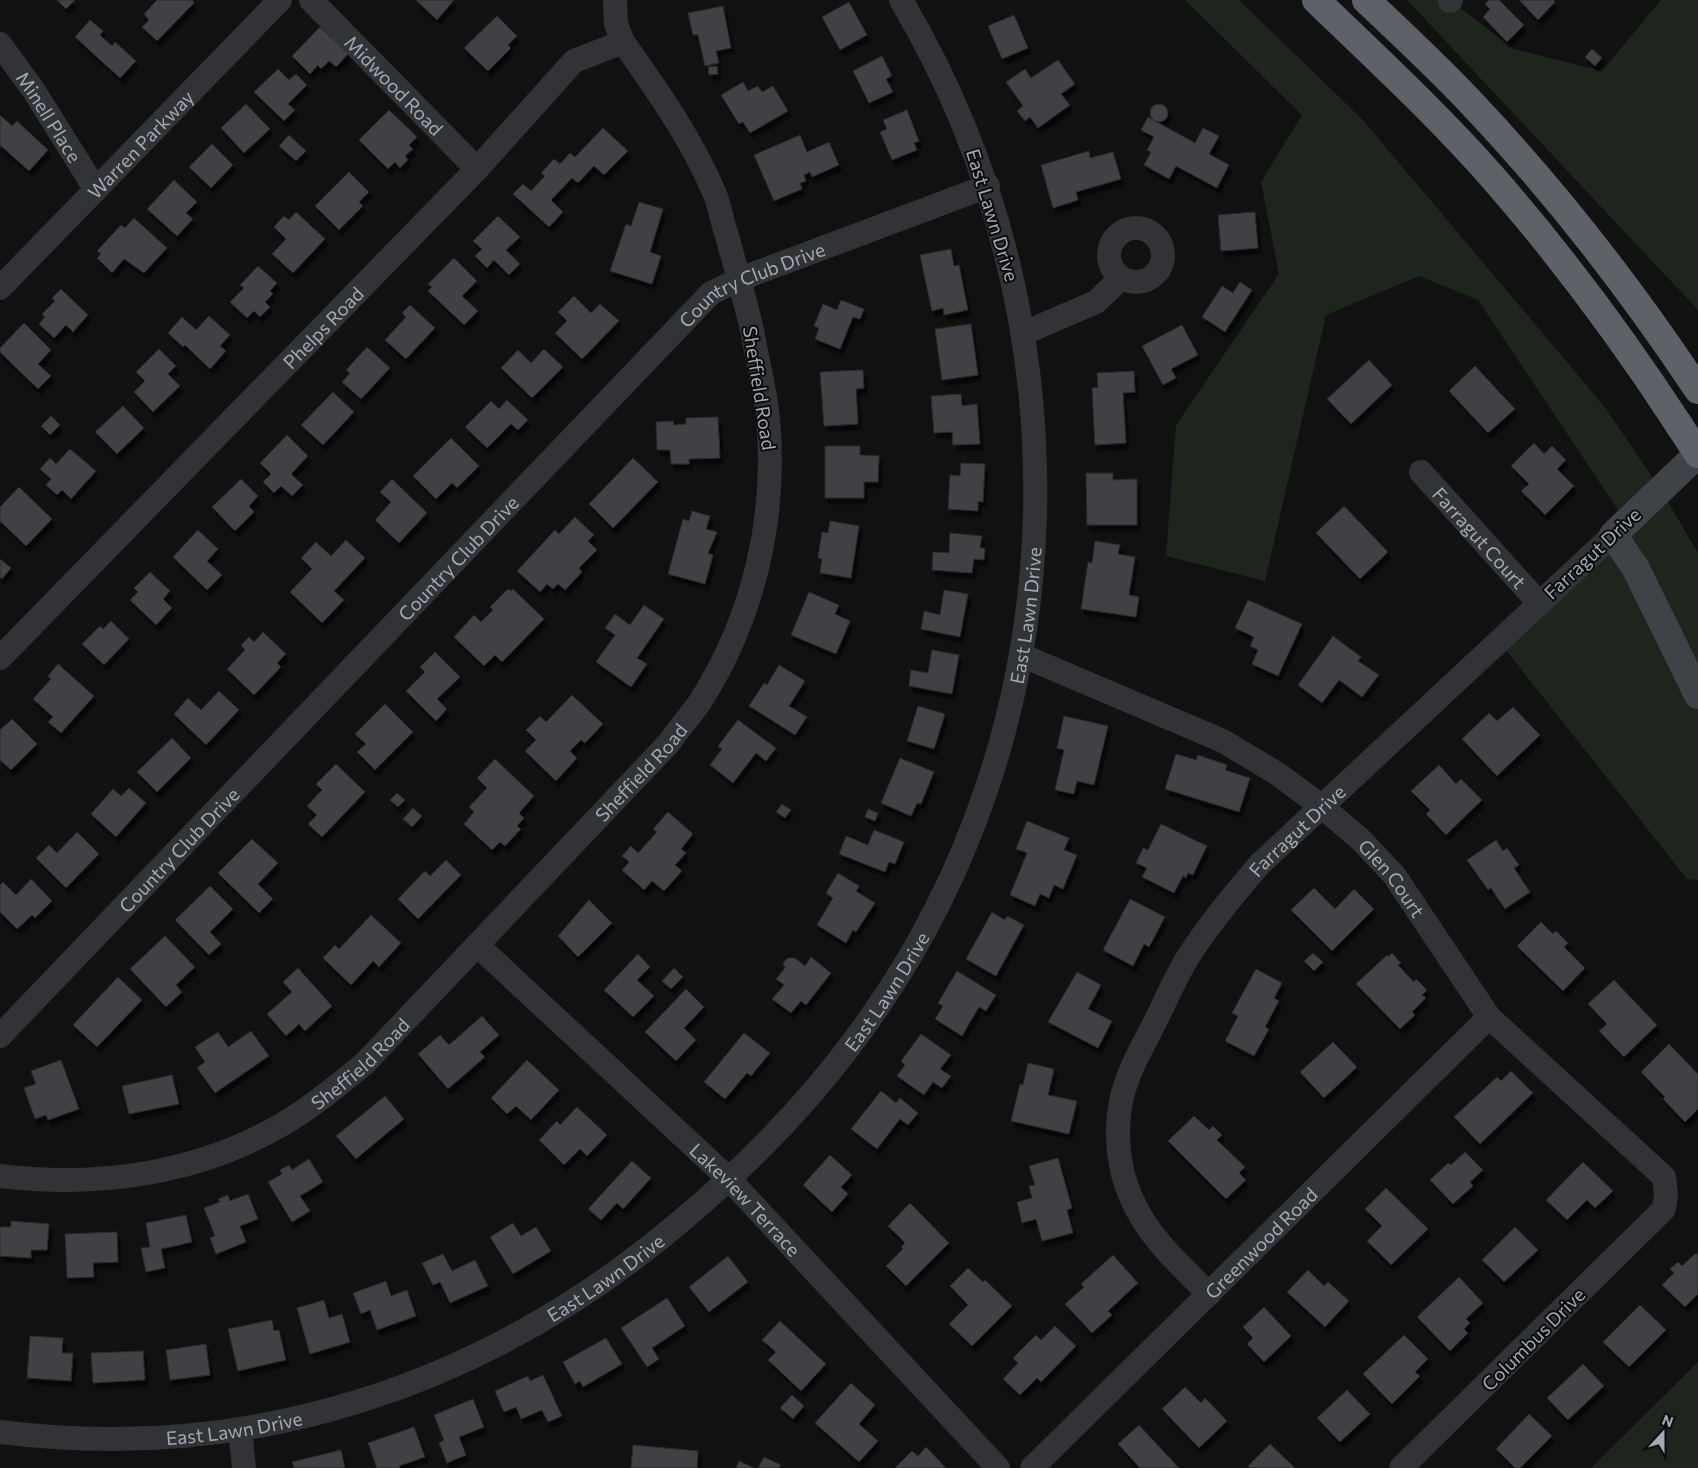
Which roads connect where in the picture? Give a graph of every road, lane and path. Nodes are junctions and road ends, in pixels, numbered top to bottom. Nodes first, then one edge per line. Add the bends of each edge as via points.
1 (280, 0) edge
2 (311, 0) edge
3 (615, 0) edge
4 (901, 0) edge
5 (1316, 0) edge
6 (1366, 0) edge
7 (623, 42) junction
8 (0, 44) edge
9 (477, 169) junction
10 (988, 186) junction
11 (96, 190) junction
12 (1121, 278) dead end
13 (740, 279) junction
14 (0, 288) edge
15 (1024, 333) junction
16 (1698, 390) edge
17 (1698, 454) edge
18 (1421, 472) dead end
19 (1613, 534) junction
20 (1539, 603) junction
21 (1020, 655) junction
22 (0, 658) edge
23 (1698, 695) edge
24 (1321, 806) junction
25 (477, 945) junction
26 (1489, 1017) junction
27 (0, 1036) edge
28 (0, 1176) edge
29 (730, 1180) junction
30 (1664, 1209) joint
31 (1209, 1294) junction
32 (240, 1429) junction
33 (0, 1432) edge
34 (244, 1468) edge
35 (998, 1468) edge
36 (1032, 1468) edge
37 (1401, 1468) edge

1 - 11 street, Warren Parkway
2 - 9 street, Midwood Road
3 - 7 street via 616,24
4 - 10 street, East Lawn Drive via 949,88
5 - 17 highway, bridge via 1423,103 1516,204 1617,333
6 - 16 highway via 1477,109 1533,171 1611,267
7 - 9 street, Phelps Road via 574,61
7 - 13 street, Sheffield Road via 672,111 697,156 715,194
8 - 11 street, Minell Place via 34,91
9 - 22 street, Phelps Road
10 - 13 street, Country Club Drive
10 - 15 street, East Lawn Drive via 1005,242
11 - 14 street, Warren Parkway
12 - 15 street via 1096,302
13 - 25 street, Sheffield Road via 762,380 770,462 768,507 760,559 746,609 725,657 699,702 668,744
13 - 27 street, Country Club Drive via 711,293
15 - 21 street, East Lawn Drive via 1033,404 1036,470 1034,545
17 - 19 street, Farragut Drive
18 - 20 street, Farragut Court
19 - 20 street, Farragut Drive
19 - 23 street via 1636,567
20 - 24 street, Farragut Drive
21 - 24 street, Glen Court via 1223,741 1278,774
21 - 29 street, East Lawn Drive via 1003,732 967,840 940,900 901,972 825,1079 771,1141
24 - 26 street, Glen Court via 1394,874
24 - 31 street, Farragut Drive via 1260,864 1221,909 1188,958 1130,1071 1121,1102 1118,1134 1121,1166 1130,1197 1162,1246
25 - 28 street, Sheffield Road via 365,1063 326,1095 282,1124 234,1148 184,1165 132,1176 79,1181
25 - 29 street, Lakeview Terrace
26 - 30 street, Glen Court via 1664,1177
26 - 31 street, Greenwood Road
29 - 32 street, East Lawn Drive via 640,1256 578,1300 526,1331 458,1365 387,1392 329,1410
29 - 35 street, Lakeview Terrace
30 - 37 street, Columbus Drive
31 - 36 street, Greenwood Road
32 - 33 street, East Lawn Drive via 165,1437 89,1439
32 - 34 street

